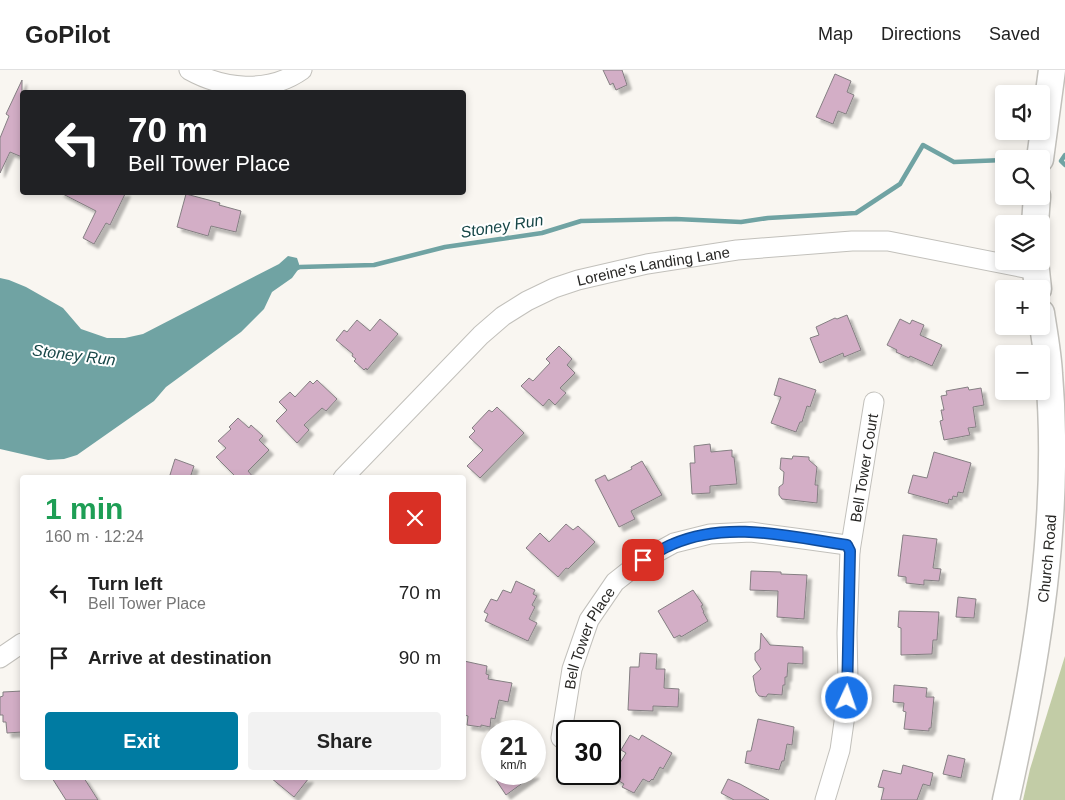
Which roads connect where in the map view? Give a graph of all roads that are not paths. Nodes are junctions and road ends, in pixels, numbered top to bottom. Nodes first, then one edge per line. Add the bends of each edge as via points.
1 (189, 70) edge
2 (302, 70) edge
3 (1052, 70) edge
4 (1041, 150) edge
5 (1036, 273) edge
6 (1044, 335) edge
7 (874, 402) dead end
8 (1058, 473) edge
9 (346, 475) edge
10 (850, 551) junction
11 (20, 644) edge
12 (0, 658) edge
13 (564, 720) edge
14 (825, 800) edge
15 (1006, 800) edge

1 - 2 street via 207,80 245,87 285,79
3 - 4 main road
5 - 9 street, Loreine's Landing Lane via 888,241 852,241 737,250 647,264 578,280 527,300 480,335
6 - 8 main road, Church Road
7 - 10 street, Bell Tower Court
8 - 15 main road, Church Road via 1036,651
10 - 13 street, Bell Tower Place via 847,545 751,532 710,534 674,543 643,560 615,582 589,620 572,669
10 - 14 street, Bell Tower Court via 845,714 840,750
11 - 12 street

